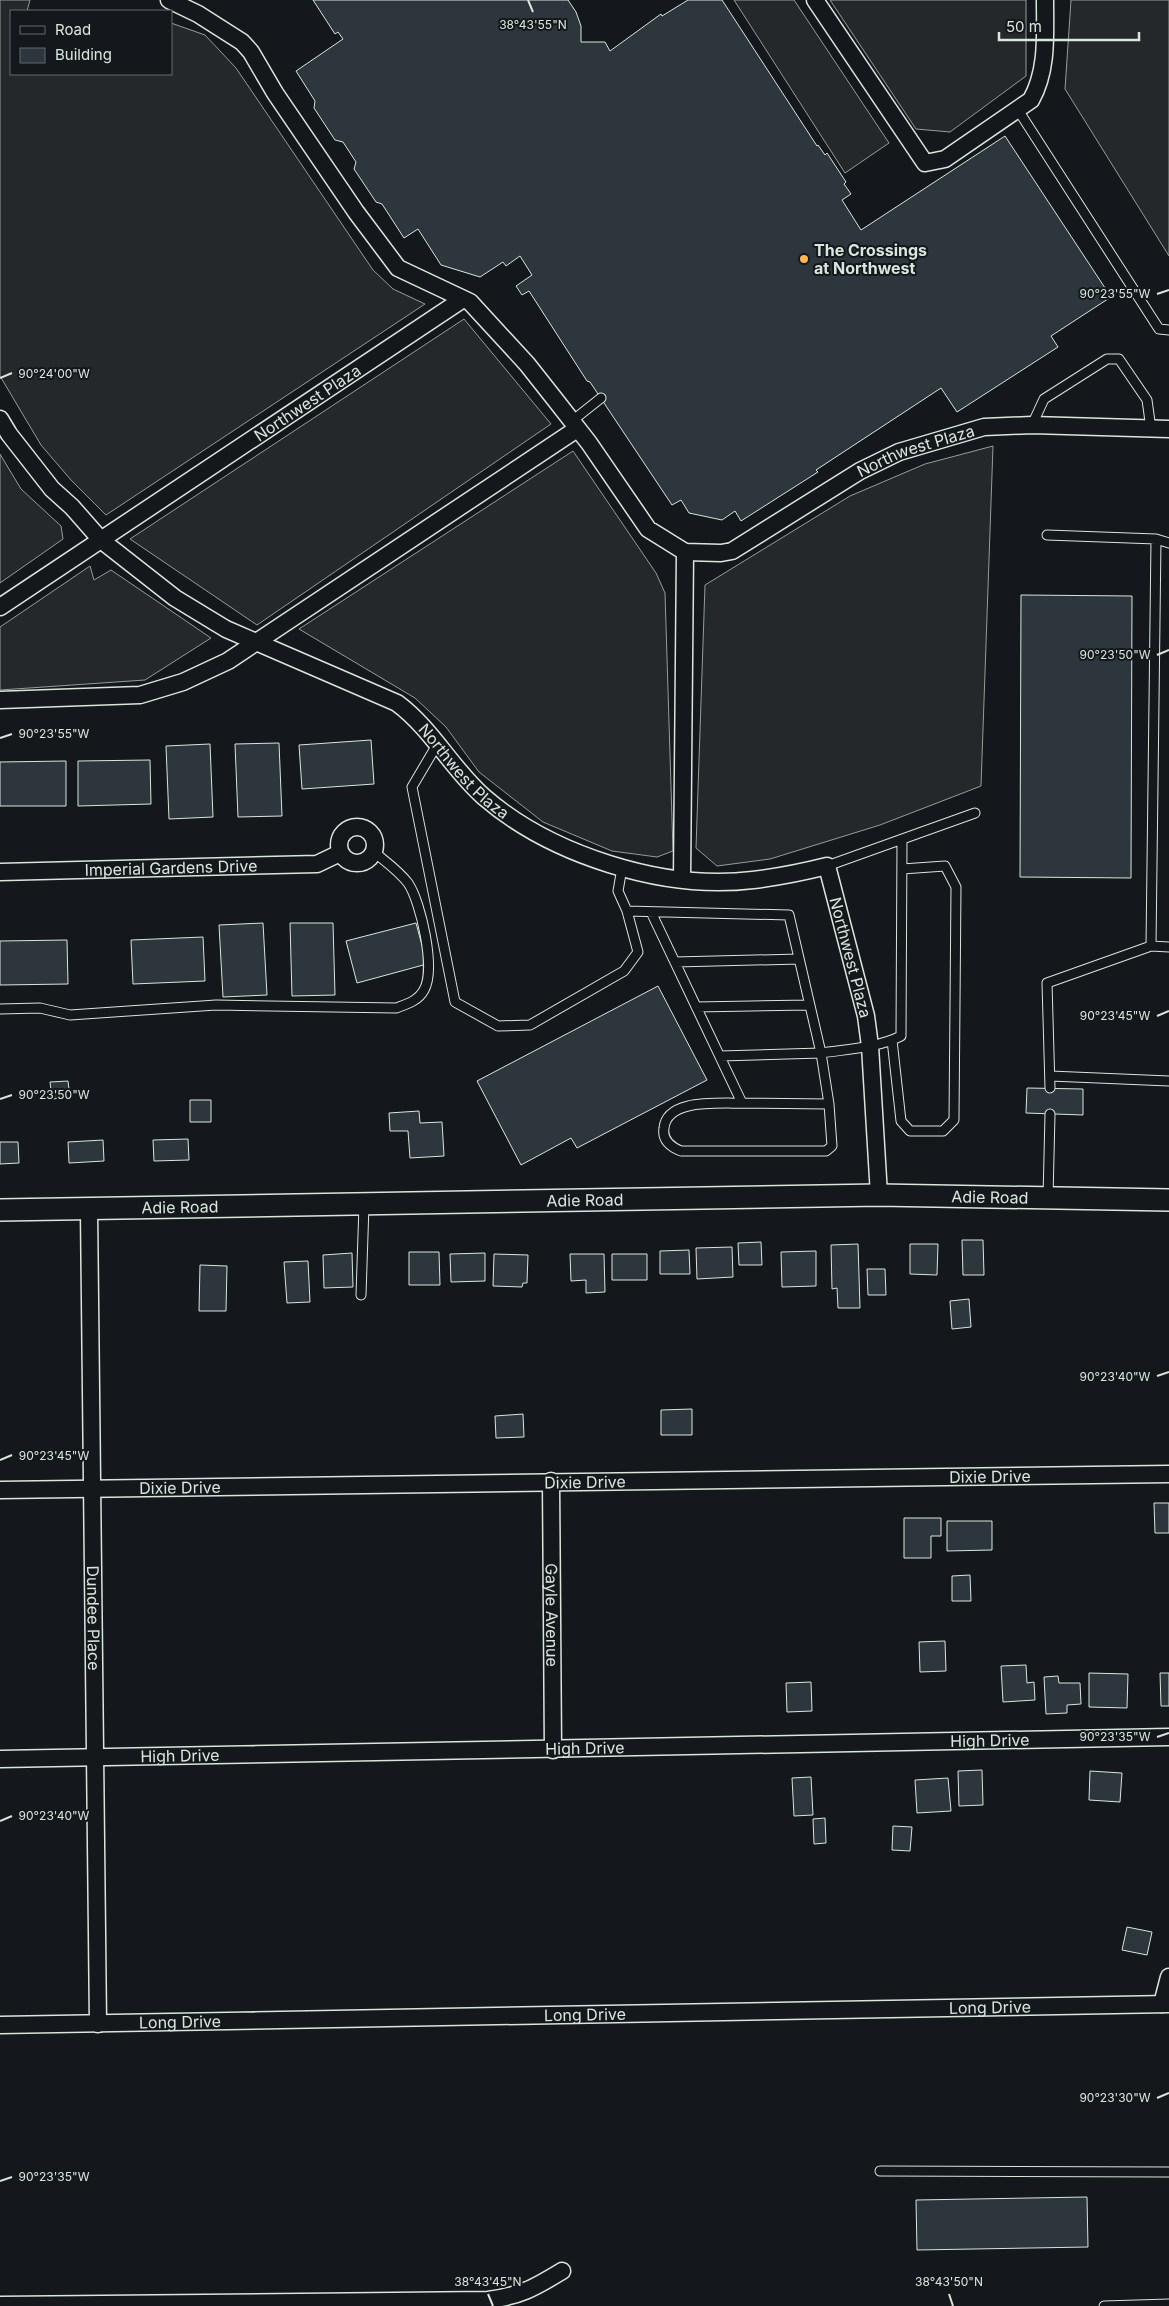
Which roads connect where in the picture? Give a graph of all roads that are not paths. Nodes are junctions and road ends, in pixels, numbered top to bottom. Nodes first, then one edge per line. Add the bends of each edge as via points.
1 (169, 0) edge
2 (815, 0) edge
3 (1045, 0) edge
4 (1018, 110) junction
5 (463, 299) junction
6 (1169, 330) edge
7 (601, 398) dead end
8 (0, 419) edge
9 (574, 425) junction
10 (1032, 425) junction
11 (1151, 429) junction
12 (1169, 429) edge
13 (1047, 536) dead end
14 (1156, 539) junction
15 (100, 540) junction
16 (1169, 543) edge
17 (685, 552) junction
18 (0, 607) edge
19 (256, 642) junction
20 (0, 700) edge
21 (438, 744) junction
22 (975, 813) dead end
23 (902, 840) junction
24 (374, 852) junction
25 (340, 853) junction
26 (827, 866) junction
27 (622, 868) junction
28 (902, 869) junction
29 (0, 872) edge
30 (682, 879) junction
31 (627, 910) junction
32 (651, 912) junction
33 (1152, 946) junction
34 (1169, 946) edge
35 (799, 959) junction
36 (675, 962) junction
37 (810, 1006) junction
38 (696, 1007) junction
39 (0, 1009) edge
40 (892, 1040) junction
41 (870, 1046) junction
42 (821, 1053) junction
43 (720, 1056) junction
44 (1050, 1076) junction
45 (1169, 1081) edge
46 (1050, 1088) dead end
47 (742, 1103) junction
48 (829, 1104) junction
49 (1050, 1114) dead end
50 (879, 1195) junction
51 (1048, 1198) junction
52 (1169, 1200) edge
53 (364, 1205) junction
54 (0, 1210) edge
55 (89, 1210) junction
56 (361, 1296) dead end
57 (1169, 1474) edge
58 (551, 1481) junction
59 (92, 1488) junction
60 (0, 1490) edge
61 (1169, 1737) edge
62 (553, 1750) junction
63 (94, 1758) junction
64 (0, 1759) edge
65 (1169, 1977) edge
66 (1166, 2004) edge
67 (98, 2024) junction
68 (0, 2025) edge
69 (880, 2171) dead end
70 (1169, 2172) edge
71 (562, 2271) dead end
72 (215, 2304) edge
73 (1169, 2304) edge
74 (0, 2305) edge
75 (1104, 2306) edge

1 - 5 street via 204,17 242,42 251,52 275,93 398,268
2 - 4 street via 925,163 945,159
3 - 4 street via 1041,79 1031,100
4 - 6 lane via 1159,328
5 - 9 street via 470,302 521,357
5 - 15 street, Northwest Plaza
7 - 9 lane
8 - 15 street, Northwest Plaza via 52,489 72,506
9 - 17 street via 648,529
9 - 19 street
10 - 11 street, Northwest Plaza
10 - 11 lane via 1044,399 1107,359 1119,359 1147,400
10 - 17 street, Northwest Plaza via 984,427 899,452 860,470 732,551
11 - 12 street, Northwest Plaza
13 - 14 lane
14 - 16 lane
14 - 33 lane
15 - 18 street, Northwest Plaza
15 - 19 street, Northwest Plaza via 175,598 226,629
17 - 30 street
19 - 20 street via 228,661 183,682 140,695
19 - 21 street, Northwest Plaza via 387,697 409,712
21 - 27 street, Northwest Plaza via 466,780 508,816 552,842
21 - 31 lane via 412,787 455,1002 498,1026 530,1025 624,971 638,952
22 - 23 lane
23 - 26 lane
23 - 28 lane
24 - 25 street via 371,858 360,864 348,861
24 - 25 street via 376,846 372,834 356,827 341,836
24 - 39 lane via 410,885 430,956 425,989 417,1000 396,1008 216,1005 70,1015 40,1008
25 - 29 street, Imperial Gardens Drive via 317,864
26 - 30 street, Northwest Plaza via 752,880
26 - 41 street, Northwest Plaza via 861,989
27 - 30 street, Northwest Plaza
27 - 31 lane via 618,891
28 - 40 lane via 901,1036
28 - 40 lane via 945,866 956,887 954,1120 943,1131 910,1130 901,1121
31 - 32 lane
32 - 35 lane via 788,915
32 - 36 lane
33 - 34 lane
33 - 44 lane via 1047,982
35 - 36 lane
35 - 37 lane
36 - 38 lane
37 - 38 lane
37 - 42 lane
38 - 43 lane
40 - 41 lane
41 - 42 lane
41 - 50 street, Northwest Plaza
42 - 43 lane
42 - 48 lane
43 - 47 lane
44 - 45 lane
44 - 46 lane
47 - 48 lane
47 - 48 lane via 693,1105 673,1111 665,1120 663,1133 670,1146 681,1151 826,1151 832,1146
49 - 51 lane
50 - 51 street, Adie Road
50 - 53 street, Adie Road
51 - 52 street, Adie Road
53 - 55 street, Adie Road
53 - 56 lane
54 - 55 street, Adie Road
55 - 59 street, Dundee Place
57 - 58 street, Dixie Drive
58 - 59 street, Dixie Drive
58 - 62 street, Gayle Avenue
59 - 60 street, Dixie Drive
59 - 63 street, Dundee Place
61 - 62 street, High Drive
62 - 63 street, High Drive
63 - 64 street, High Drive
63 - 67 street, Dundee Place
65 - 66 street
66 - 67 street, Long Drive
67 - 68 street, Long Drive
69 - 70 lane
71 - 72 street via 531,2290 512,2297 488,2300
72 - 74 street
73 - 75 lane

